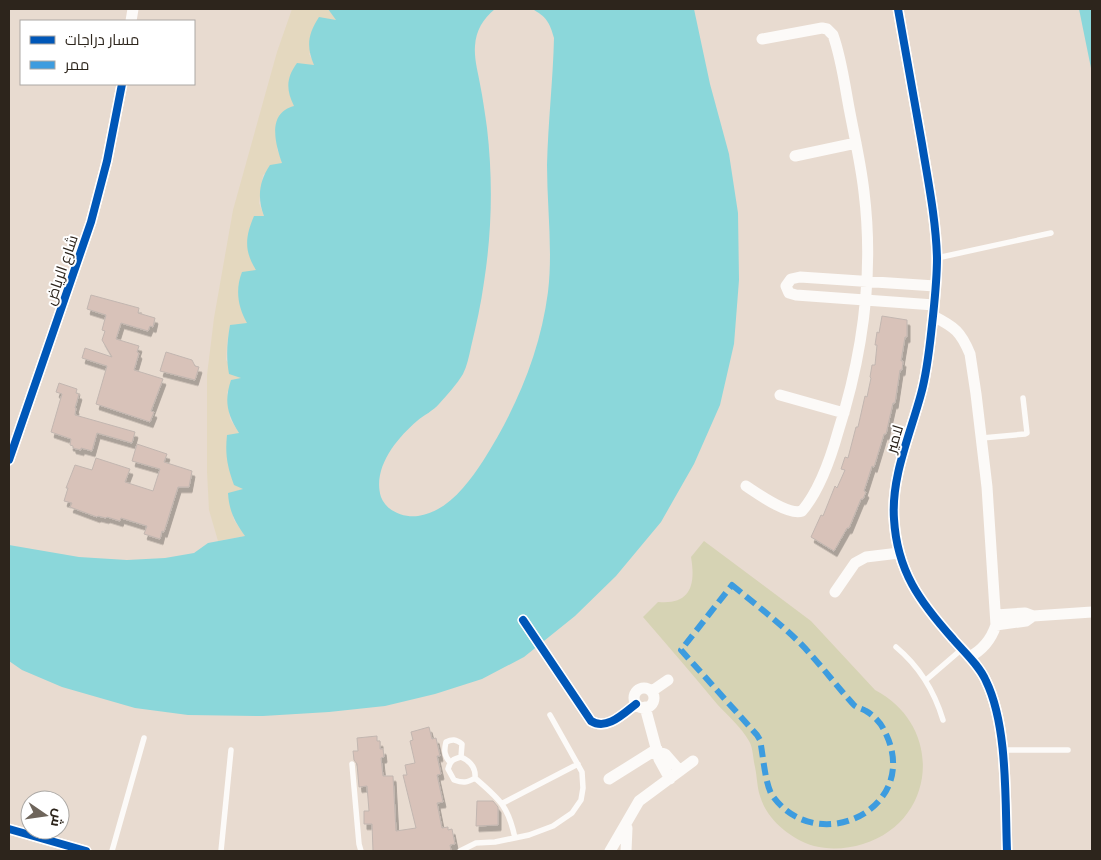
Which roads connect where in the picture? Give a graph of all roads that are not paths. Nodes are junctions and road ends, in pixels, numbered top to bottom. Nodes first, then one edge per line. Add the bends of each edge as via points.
1 (898, 9) edge
2 (762, 39) dead end
3 (122, 85) edge
4 (856, 143) junction
5 (795, 156) dead end
6 (1051, 232) dead end
7 (937, 258) junction
8 (867, 282) junction
9 (935, 286) junction
10 (866, 300) junction
11 (934, 311) junction
12 (780, 395) dead end
13 (1023, 398) dead end
14 (844, 413) junction
15 (982, 438) junction
16 (9, 460) edge
17 (746, 486) dead end
18 (899, 553) junction
19 (835, 592) dead end
20 (1092, 612) edge
21 (523, 620) dead end
22 (996, 620) junction
23 (896, 647) dead end
24 (966, 653) junction
25 (668, 680) dead end
26 (926, 680) junction
27 (652, 691) junction
28 (641, 706) junction
29 (550, 714) dead end
30 (942, 720) dead end
31 (144, 738) dead end
32 (231, 750) dead end
33 (1002, 750) junction
34 (1068, 750) dead end
35 (657, 751) junction
36 (462, 757) junction
37 (693, 761) dead end
38 (450, 762) junction
39 (352, 764) dead end
40 (578, 764) junction
41 (680, 771) junction
42 (475, 778) junction
43 (670, 778) junction
44 (609, 779) dead end
45 (503, 803) junction
46 (632, 814) junction
47 (9, 829) edge
48 (514, 838) junction
49 (491, 842) junction
50 (472, 848) edge
51 (86, 851) edge
52 (112, 851) edge
53 (221, 851) edge
54 (361, 851) edge
55 (460, 851) edge
56 (492, 851) edge
57 (610, 851) edge
58 (626, 851) edge
59 (1007, 851) edge

1 - 7 street, لامير via 930,194
2 - 4 street via 822,28 830,32 836,42
3 - 16 street, شارع الرياض via 89,230
4 - 5 street
4 - 8 street via 866,216
6 - 7 lane
7 - 9 street, لامير
8 - 9 street
8 - 10 street
8 - 10 street via 800,277 791,279 786,286 789,293 796,295
9 - 11 street, لامير
10 - 11 street
10 - 14 street via 862,334
11 - 15 street via 959,332 970,354
11 - 18 street, لامير via 922,391 895,489 894,518
12 - 14 street
13 - 15 lane via 1027,433
14 - 17 street via 829,459 802,511 792,512
15 - 22 street
18 - 19 street via 866,557 855,563
18 - 24 street, لامير via 918,596
20 - 22 street via 1034,616 1026,621
21 - 28 street via 591,721 605,724
22 - 24 street via 993,634 984,648
23 - 26 lane
24 - 26 lane
24 - 33 street, لامير via 986,680 999,720
25 - 27 street
26 - 30 lane
27 - 28 street via 653,702
27 - 28 street via 638,690 634,697
28 - 35 street
29 - 40 lane
31 - 52 lane
32 - 53 lane
33 - 34 lane
33 - 59 street, لامير
35 - 41 street via 667,755
35 - 43 street
35 - 44 street
36 - 38 lane
36 - 38 lane via 462,744 450,740 444,749
36 - 42 lane via 469,761
37 - 41 street
38 - 42 lane via 448,768 454,780 461,783
39 - 54 lane
40 - 45 lane
40 - 48 lane via 583,788 581,800 572,813 553,826
41 - 43 street
42 - 45 lane
43 - 46 street via 639,801
45 - 48 lane via 511,820
46 - 57 street
46 - 58 street via 626,832
47 - 51 street
48 - 49 lane
49 - 50 lane via 480,842
49 - 56 lane
50 - 55 lane

